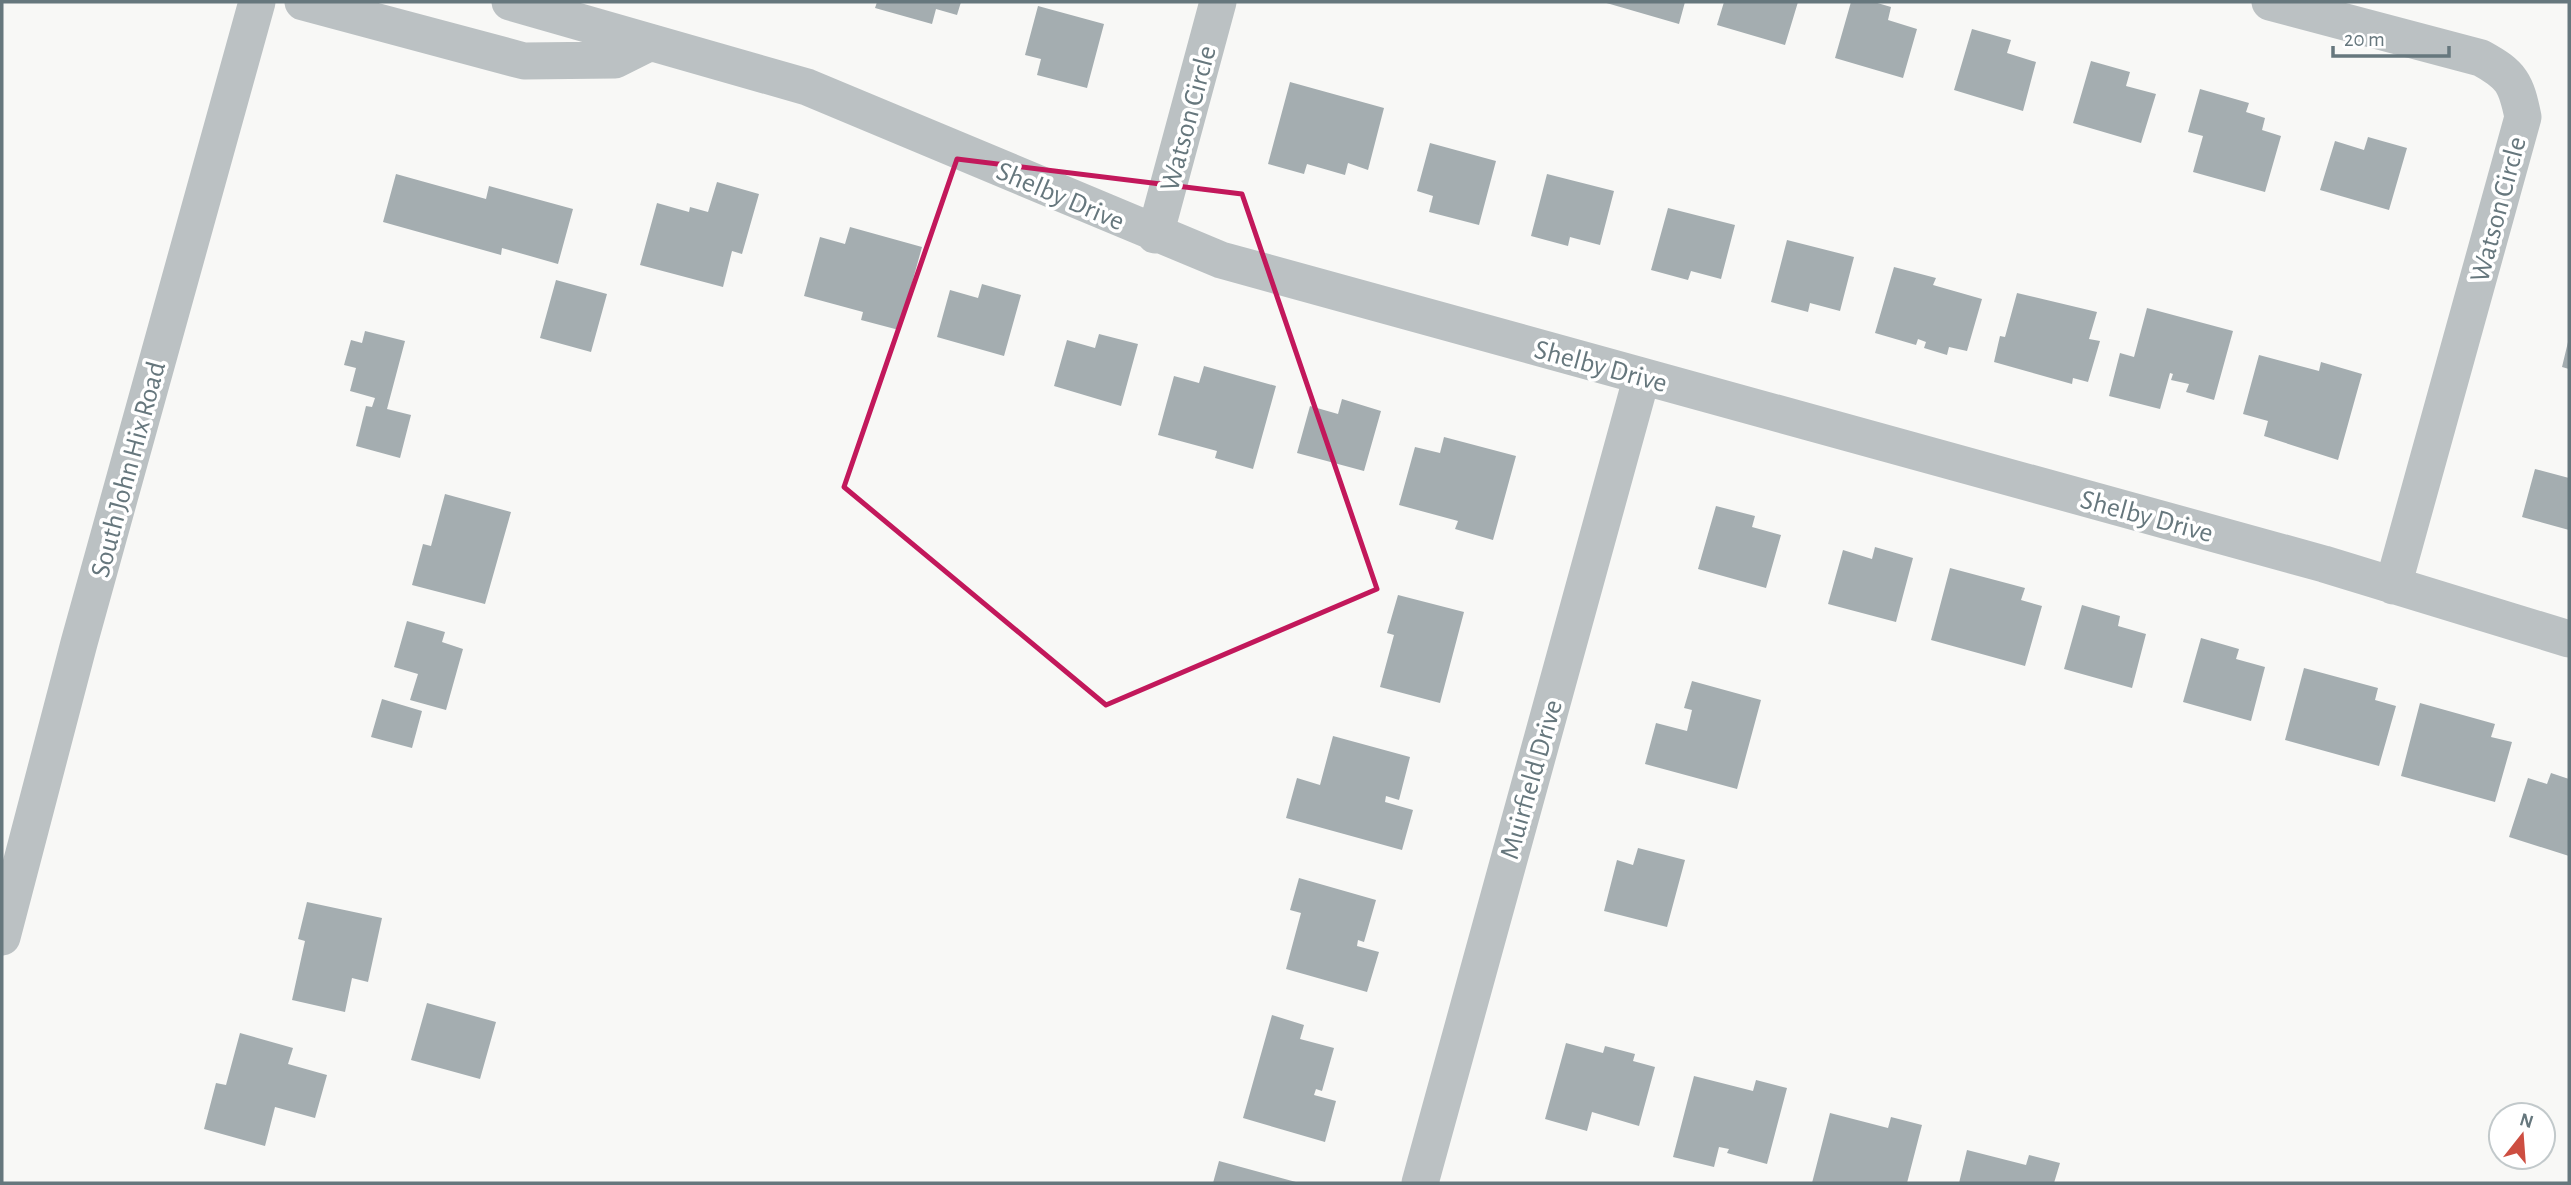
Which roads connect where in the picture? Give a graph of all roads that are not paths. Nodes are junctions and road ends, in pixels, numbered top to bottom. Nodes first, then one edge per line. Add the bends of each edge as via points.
1 (257, 2) edge
2 (303, 2) edge
3 (510, 2) edge
4 (1218, 2) edge
5 (2270, 2) edge
6 (649, 43) junction
7 (1155, 235) junction
8 (1642, 376) junction
9 (2393, 586) junction
10 (2569, 639) edge
11 (2, 937) edge
12 (1420, 1183) edge

1 - 11 street, South John Hix Road
2 - 6 street via 524,61 615,60
3 - 6 street, Shelby Drive
4 - 7 street, Watson Circle
5 - 9 street, Watson Circle via 2481,58 2502,69 2517,87 2523,117
6 - 7 street, Shelby Drive via 807,87
7 - 8 street, Shelby Drive via 1221,260
8 - 9 street, Shelby Drive
8 - 12 street, Muirfield Drive
9 - 10 street, Shelby Drive

